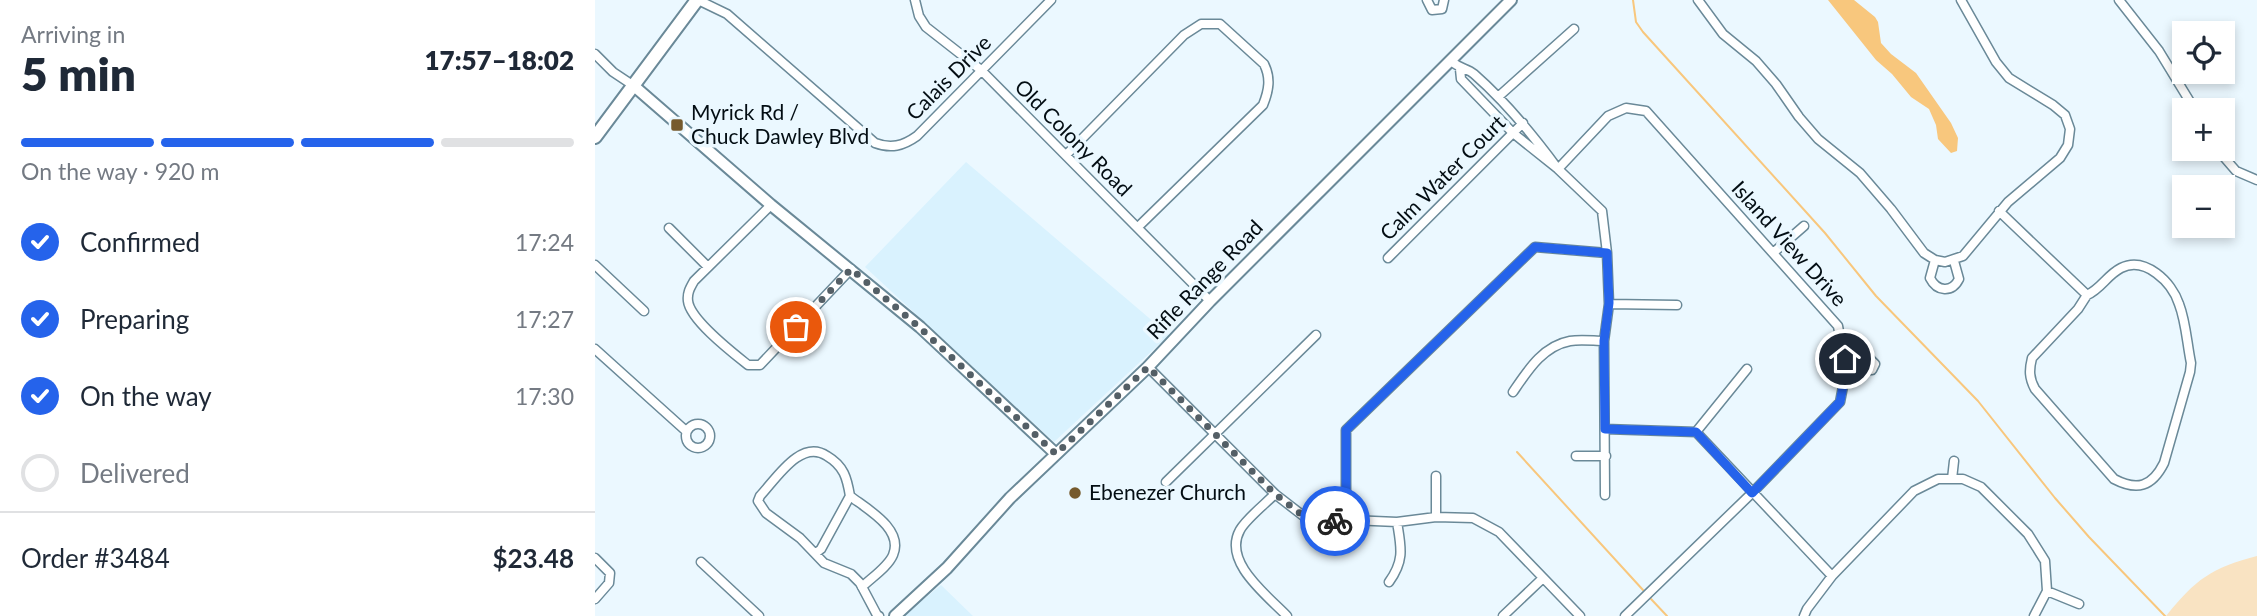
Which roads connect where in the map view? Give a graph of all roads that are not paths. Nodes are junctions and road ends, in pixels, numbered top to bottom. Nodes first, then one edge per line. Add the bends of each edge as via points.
1 (697, 0) edge
2 (915, 0) edge
3 (1051, 0) edge
4 (1427, 0) edge
5 (1444, 0) edge
6 (1511, 0) edge
7 (1698, 0) edge
8 (1961, 0) edge
9 (2119, 0) edge
10 (1574, 29) dead end
11 (595, 54) edge
12 (1451, 61) junction
13 (1460, 69) junction
14 (981, 70) junction
15 (634, 86) junction
16 (1498, 97) junction
17 (2188, 98) edge
18 (1523, 123) junction
19 (1513, 133) junction
20 (595, 137) edge
21 (1066, 155) junction
22 (2227, 161) edge
23 (1559, 169) junction
24 (2257, 180) edge
25 (771, 205) junction
26 (1999, 211) junction
27 (1804, 226) dead end
28 (669, 228) dead end
29 (1137, 228) junction
30 (1607, 253) junction
31 (1773, 253) junction
32 (1388, 258) dead end
33 (1935, 260) junction
34 (1954, 261) junction
35 (595, 265) edge
36 (708, 267) junction
37 (851, 269) junction
38 (2087, 295) junction
39 (1210, 301) junction
40 (1609, 303) junction
41 (1677, 305) dead end
42 (644, 311) dead end
43 (1316, 335) dead end
44 (1604, 341) junction
45 (595, 349) edge
46 (1845, 359) junction
47 (1148, 367) junction
48 (1747, 369) dead end
49 (1846, 371) junction
50 (1513, 392) dead end
51 (1605, 429) junction
52 (686, 432) dead end
53 (1216, 432) junction
54 (1696, 432) junction
55 (1056, 454) junction
56 (1576, 456) dead end
57 (1606, 456) junction
58 (1954, 461) dead end
59 (1436, 475) dead end
60 (1952, 479) junction
61 (1166, 481) dead end
62 (1752, 493) junction
63 (1275, 494) junction
64 (1605, 495) dead end
65 (850, 496) junction
66 (1436, 517) junction
67 (1346, 520) junction
68 (1397, 522) junction
69 (816, 554) junction
70 (595, 558) edge
71 (701, 562) dead end
72 (1832, 576) junction
73 (1543, 578) junction
74 (1389, 582) dead end
75 (862, 587) junction
76 (2047, 591) junction
77 (595, 599) edge
78 (2079, 604) dead end
79 (759, 616) edge
80 (879, 616) edge
81 (895, 616) edge
82 (1287, 616) edge
83 (1503, 616) edge
84 (1580, 616) edge
85 (1625, 616) edge
86 (1804, 616) edge
87 (2034, 616) edge

1 - 14 street, Calais Drive via 727,14 885,147 907,144 917,136
1 - 15 main road
2 - 14 street, Old Colony Road via 926,27
3 - 14 street, Calais Drive
4 - 5 street via 1432,9 1442,9
6 - 12 main road, Rifle Range Road
7 - 33 street via 1723,34 1776,84 1818,139 1860,173 1924,253
8 - 26 street via 2008,78 2053,105 2065,115 2070,129 2069,145 2060,158
9 - 17 street
10 - 16 street
11 - 15 street
12 - 13 street
12 - 39 main road, Rifle Range Road
13 - 16 street via 1471,70
13 - 19 street via 1461,79
14 - 21 street, Old Colony Road
15 - 20 main road
15 - 25 main road
16 - 18 street
18 - 19 street, Calm Water Court
18 - 23 street
19 - 23 street
19 - 32 street, Calm Water Court
21 - 29 street, Old Colony Road
21 - 29 street via 1184,35 1201,24 1220,24 1264,64 1269,83 1263,104
22 - 24 street via 2236,171
23 - 30 street via 1602,211
23 - 31 street, Island View Drive via 1608,116 1626,108 1646,111
25 - 36 street
25 - 37 main road
26 - 34 street
26 - 38 street
27 - 31 street
28 - 36 street
29 - 39 street, Old Colony Road
30 - 40 street
30 - 67 street via 1535,247 1346,430
31 - 46 street, Island View Drive via 1838,326
33 - 34 street
33 - 34 street via 1930,278 1944,290 1959,279
35 - 42 street
36 - 37 street via 688,290 688,303 693,315 748,365 760,365
37 - 55 main road
38 - 38 street via 2122,267 2140,266 2158,274 2179,304 2190,372 2164,463 2146,484 2127,486 2114,479 2031,381 2032,358
39 - 47 main road, Rifle Range Road
40 - 41 street
40 - 44 street
43 - 53 street
44 - 50 street via 1571,340 1548,349
44 - 51 street
45 - 52 street
46 - 49 street, Island View Drive
46 - 49 street via 1870,359 1875,364 1872,369
47 - 53 street
47 - 55 main road, Rifle Range Road
48 - 54 street
49 - 62 street, Island View Drive via 1840,402
51 - 54 street
51 - 57 street
53 - 61 street
53 - 63 street
54 - 62 street
55 - 81 main road, Rifle Range Road
56 - 57 street
57 - 64 street
58 - 60 street
59 - 66 street
60 - 72 street via 1938,479 1914,491
60 - 76 street via 1981,487 2028,534 2045,561
62 - 72 street
62 - 85 street, Island View Drive
63 - 67 street via 1306,518
63 - 82 street via 1240,530 1235,549 1244,571
65 - 69 street
65 - 69 street via 839,463 820,451 799,455 760,496 758,502 766,513
65 - 75 street via 891,531 895,547 893,557
66 - 68 street
66 - 73 street via 1473,518 1499,533
67 - 68 street
68 - 74 street via 1402,548 1399,568
69 - 75 street via 824,563 851,574
70 - 77 street via 610,573 609,583
71 - 79 street
72 - 86 street
73 - 83 street
73 - 84 street
75 - 80 street
76 - 78 street
76 - 87 street

